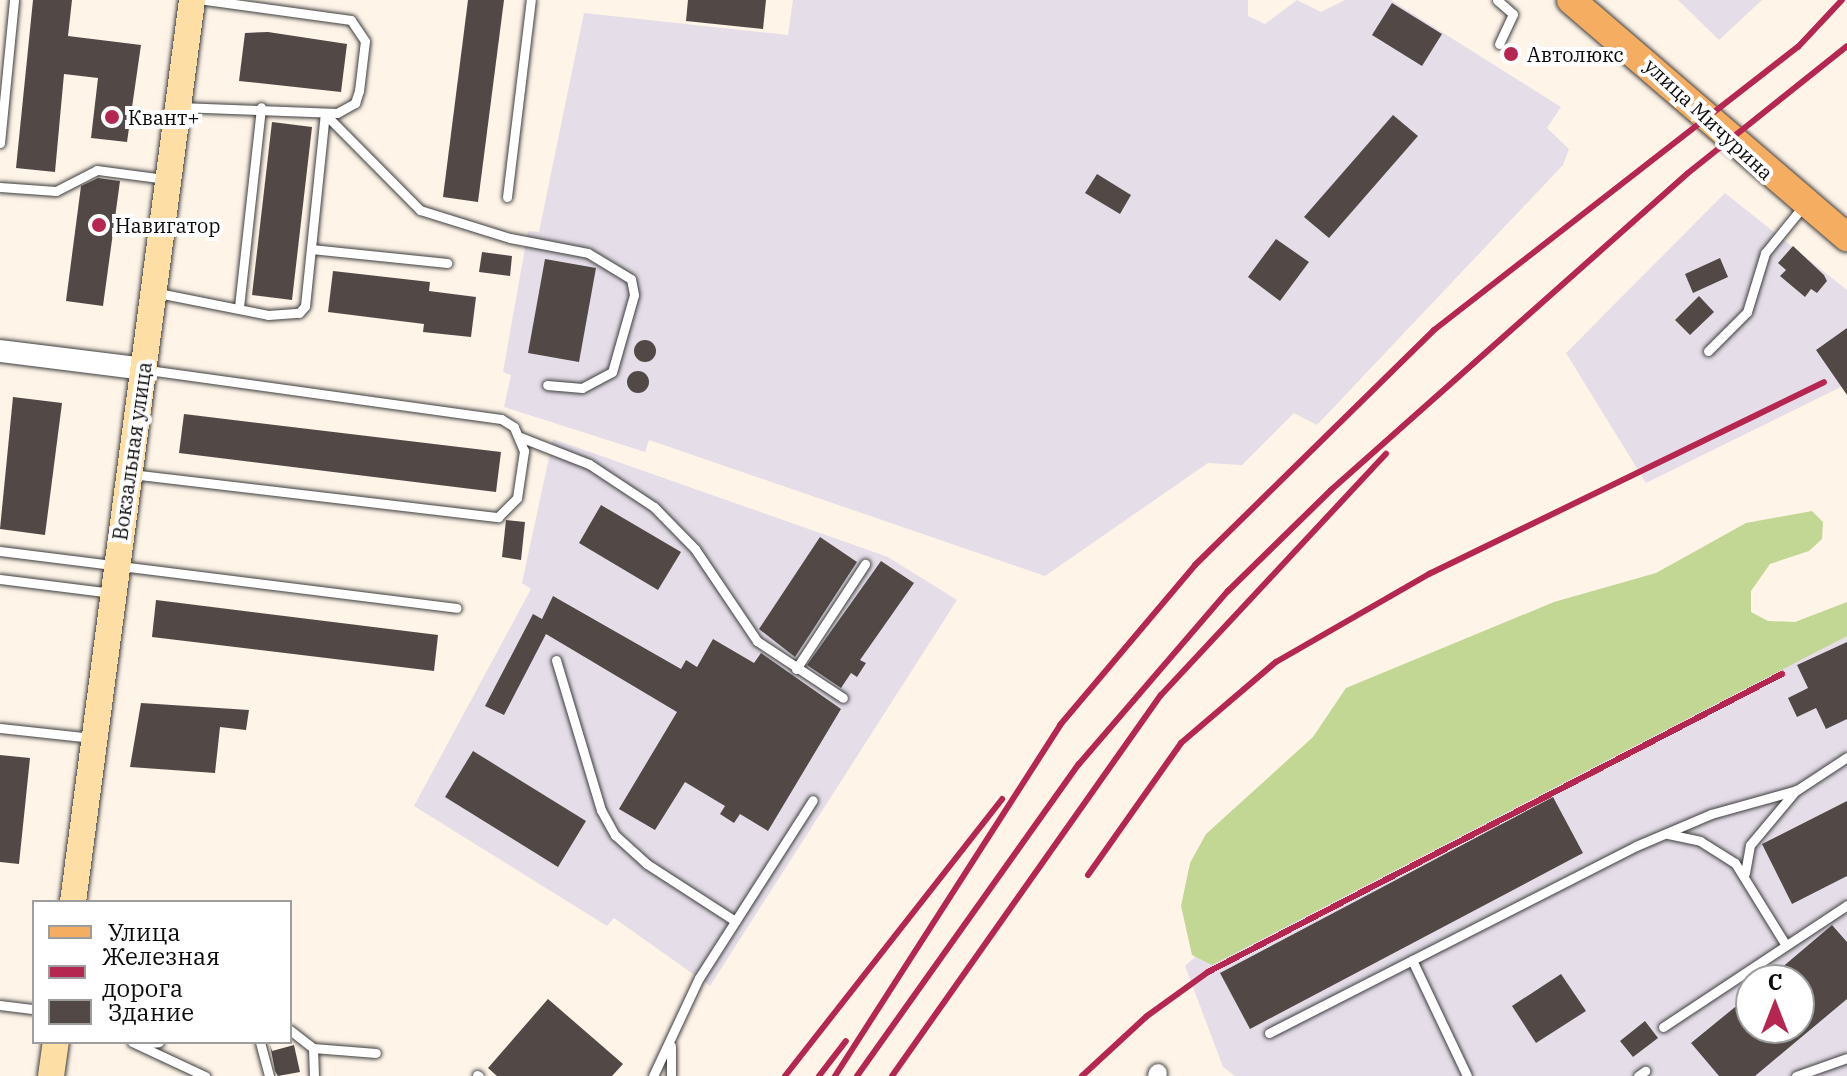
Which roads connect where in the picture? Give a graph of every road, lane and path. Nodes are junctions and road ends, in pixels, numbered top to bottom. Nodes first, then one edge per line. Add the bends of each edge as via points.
1 (14, 0) edge
2 (192, 0) edge
3 (205, 0) edge
4 (531, 0) edge
5 (1497, 0) edge
6 (1571, 0) edge
7 (1499, 44) dead end
8 (179, 107) junction
9 (261, 107) junction
10 (325, 114) junction
11 (0, 143) edge
12 (169, 180) junction
13 (0, 187) edge
14 (507, 197) dead end
15 (1805, 204) junction
16 (1847, 237) edge
17 (311, 249) junction
18 (447, 263) dead end
19 (154, 292) junction
20 (239, 307) junction
21 (0, 351) edge
22 (1708, 351) dead end
23 (144, 369) junction
24 (547, 385) dead end
25 (520, 437) junction
26 (128, 473) junction
27 (0, 551) edge
28 (865, 564) dead end
29 (116, 565) junction
30 (0, 579) edge
31 (112, 593) junction
32 (456, 608) dead end
33 (556, 660) dead end
34 (796, 669) junction
35 (843, 698) dead end
36 (0, 728) edge
37 (94, 738) junction
38 (1847, 757) edge
39 (1797, 790) junction
40 (813, 800) dead end
41 (1664, 834) junction
42 (1745, 873) junction
43 (73, 900) edge
44 (1847, 905) edge
45 (735, 921) junction
46 (1784, 942) junction
47 (1412, 960) junction
48 (0, 1005) edge
49 (32, 1009) edge
50 (1663, 1027) dead end
51 (292, 1032) edge
52 (1269, 1033) dead end
53 (671, 1042) junction
54 (56, 1044) edge
55 (136, 1044) edge
56 (261, 1044) edge
57 (313, 1048) junction
58 (376, 1053) dead end
59 (1847, 1058) edge
60 (51, 1076) edge
61 (205, 1076) edge
62 (269, 1076) edge
63 (314, 1076) edge
64 (653, 1076) edge
65 (671, 1076) edge
66 (1467, 1076) edge
67 (1796, 1076) edge

1 - 11 lane
2 - 8 main road, Вокзальная улица
3 - 10 lane via 351,20 365,41 359,91 347,110
4 - 14 lane
5 - 7 lane via 1513,14
6 - 15 main road, улица Мичурина
8 - 9 lane via 230,113
8 - 12 main road, Вокзальная улица
9 - 10 lane
9 - 20 lane
10 - 17 lane
10 - 24 lane via 420,210 510,238 576,250 631,279 634,295 612,372 582,388
12 - 13 lane via 97,170 56,191
12 - 19 main road, Вокзальная улица
15 - 16 main road, улица Мичурина
15 - 22 lane via 1765,253 1747,312
17 - 18 lane
17 - 20 lane via 299,313 268,315
19 - 20 lane
19 - 23 main road, Вокзальная улица
21 - 23 street
23 - 25 lane via 501,419
23 - 26 main road, Вокзальная улица
25 - 26 lane via 517,498 498,517
25 - 34 lane via 589,464 654,507 695,549 757,641
26 - 29 main road, Вокзальная улица
27 - 29 lane
28 - 34 lane
29 - 31 main road, Вокзальная улица
29 - 32 lane
30 - 31 lane
31 - 37 main road, Вокзальная улица
33 - 45 lane via 601,810 615,835 647,864
34 - 35 lane
36 - 37 lane
37 - 43 main road, Вокзальная улица
38 - 39 lane
39 - 41 lane
39 - 42 lane via 1750,845
40 - 45 lane
41 - 42 lane via 1700,841
41 - 47 lane
42 - 46 lane
44 - 46 lane
45 - 53 lane via 692,992
46 - 50 lane
47 - 52 lane
47 - 66 lane
48 - 49 lane
51 - 57 lane
53 - 64 lane
53 - 65 lane
54 - 60 main road
55 - 61 lane
56 - 62 lane
57 - 58 lane
57 - 63 lane
59 - 67 lane

